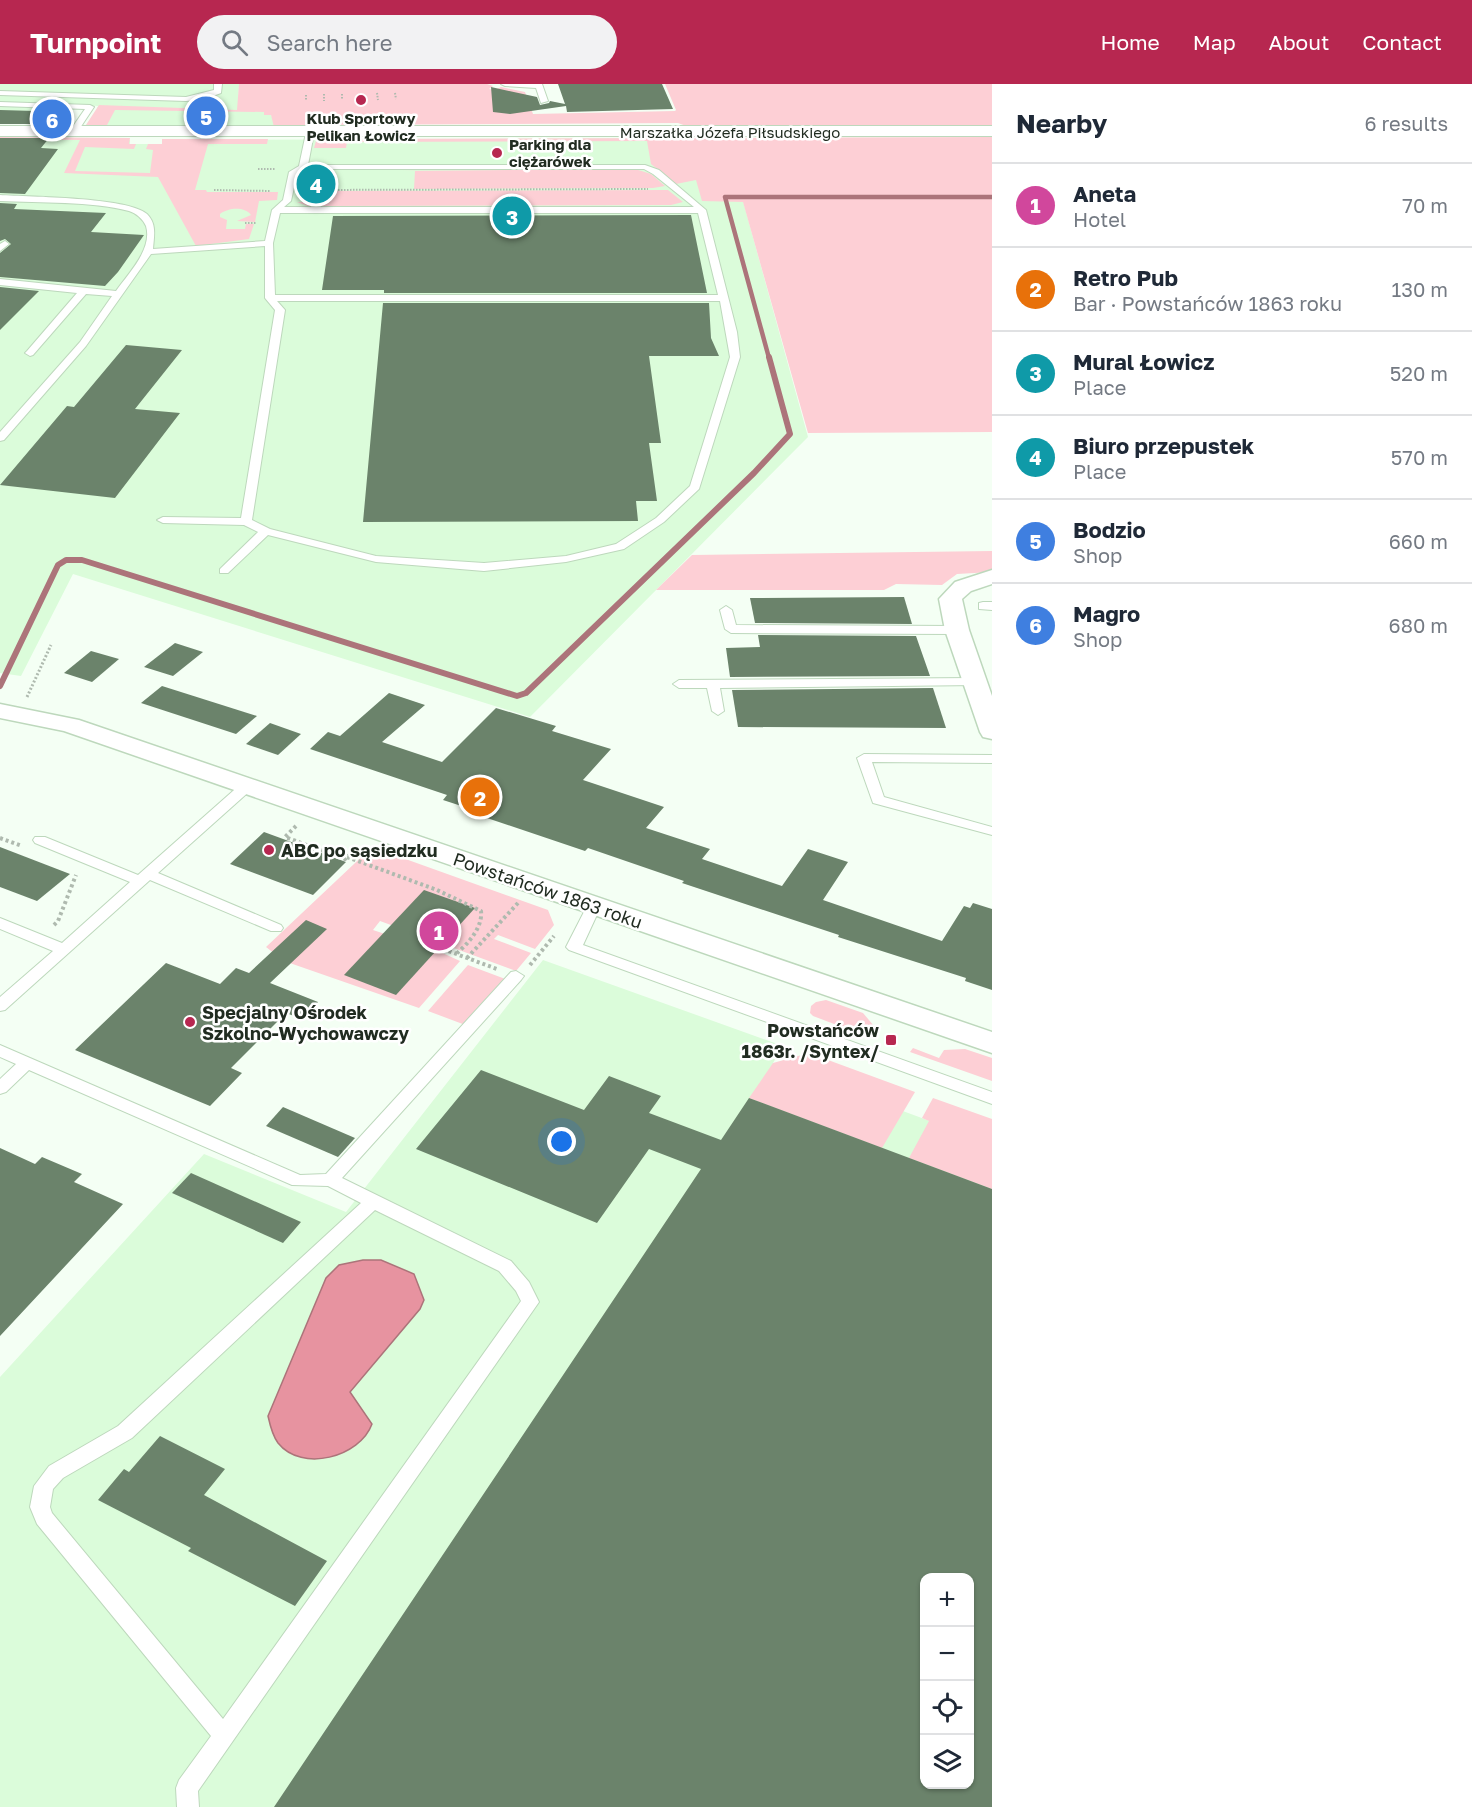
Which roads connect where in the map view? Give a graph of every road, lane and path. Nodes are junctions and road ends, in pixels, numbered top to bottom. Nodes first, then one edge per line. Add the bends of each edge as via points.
1 (8, 84) edge
2 (53, 84) edge
3 (86, 84) edge
4 (218, 84) edge
5 (505, 84) edge
6 (539, 85) edge
7 (0, 92) edge
8 (377, 93) dead end
9 (395, 93) dead end
10 (44, 94) junction
11 (324, 94) dead end
12 (342, 94) dead end
13 (359, 94) dead end
14 (76, 95) junction
15 (306, 95) dead end
16 (396, 99) dead end
17 (342, 100) dead end
18 (360, 100) dead end
19 (378, 100) dead end
20 (306, 101) dead end
21 (324, 101) dead end
22 (544, 101) dead end
23 (0, 104) edge
24 (0, 131) edge
25 (992, 131) edge
26 (73, 132) junction
27 (310, 133) junction
28 (303, 167) junction
29 (214, 190) dead end
30 (289, 191) junction
31 (0, 198) edge
32 (276, 210) junction
33 (702, 210) junction
34 (245, 223) dead end
35 (256, 223) dead end
36 (269, 243) junction
37 (148, 252) junction
38 (0, 282) edge
39 (84, 291) junction
40 (117, 294) junction
41 (270, 298) junction
42 (723, 298) junction
43 (30, 353) dead end
44 (0, 438) edge
45 (162, 520) dead end
46 (246, 522) junction
47 (266, 531) junction
48 (224, 571) dead end
49 (992, 577) edge
50 (726, 610) dead end
51 (957, 630) junction
52 (51, 645) dead end
53 (975, 682) junction
54 (679, 684) dead end
55 (713, 684) junction
56 (718, 711) dead end
57 (10, 713) edge
58 (992, 732) edge
59 (992, 759) edge
60 (247, 786) junction
61 (302, 820) dead end
62 (992, 831) edge
63 (40, 840) dead end
64 (363, 842) dead end
65 (347, 857) junction
66 (80, 866) dead end
67 (145, 877) junction
68 (523, 898) dead end
69 (594, 906) junction
70 (0, 922) edge
71 (276, 928) dead end
72 (48, 931) dead end
73 (65, 950) junction
74 (456, 954) dead end
75 (467, 958) dead end
76 (516, 976) dead end
77 (0, 1006) edge
78 (992, 1043) edge
79 (0, 1050) edge
80 (27, 1063) junction
81 (0, 1088) edge
82 (992, 1098) edge
83 (330, 1180) junction
84 (373, 1202) junction
85 (224, 1736) junction
86 (188, 1807) edge

1 - 7 lane
2 - 10 lane
3 - 14 lane
4 - 14 lane via 218,91 202,97
5 - 6 lane
6 - 22 lane
7 - 10 lane
8 - 19 path
9 - 16 path
10 - 14 lane
11 - 21 path
12 - 17 path
13 - 18 path
15 - 20 path
23 - 26 lane via 90,107
24 - 26 street, Marszałka Józefa Piłsudskiego
25 - 27 street, Marszałka Józefa Piłsudskiego
26 - 27 street, Marszałka Józefa Piłsudskiego
27 - 28 lane
28 - 30 lane via 293,172
28 - 33 lane via 645,166
29 - 30 path
30 - 32 lane via 287,201
31 - 37 lane via 134,209 146,217 152,228
32 - 33 lane
32 - 36 lane
33 - 42 lane
34 - 35 path
36 - 37 lane
36 - 41 lane
37 - 40 lane
38 - 39 lane
39 - 40 lane
39 - 43 lane
40 - 44 lane via 83,344
41 - 42 lane
41 - 46 lane via 280,310
42 - 47 lane via 735,357 695,487 660,520 620,547 566,560 484,567 376,559
45 - 46 lane
46 - 47 lane
47 - 48 lane
49 - 51 street via 957,589 950,599
50 - 51 lane via 731,629
51 - 53 street
52 - 57 path
53 - 55 lane
53 - 58 street
54 - 55 lane
55 - 56 lane
57 - 60 street, Powstańców 1863 roku via 70,725
59 - 62 lane via 864,758 878,800
60 - 67 lane
60 - 69 street, Powstańców 1863 roku
61 - 65 path via 285,837
63 - 67 lane
64 - 65 path
65 - 74 path via 437,890 481,911 482,918 472,937
66 - 72 path via 58,921
67 - 71 lane
67 - 73 lane
68 - 75 path
69 - 78 street, Powstańców 1863 roku
69 - 82 lane via 574,947
70 - 73 lane
73 - 77 lane
76 - 83 lane
79 - 80 lane
80 - 81 lane
80 - 83 lane via 298,1181
83 - 84 lane
84 - 85 lane via 505,1266 530,1302
84 - 85 lane via 125,1432 56,1472 44,1486 40,1508 44,1518
85 - 86 lane via 187,1788

